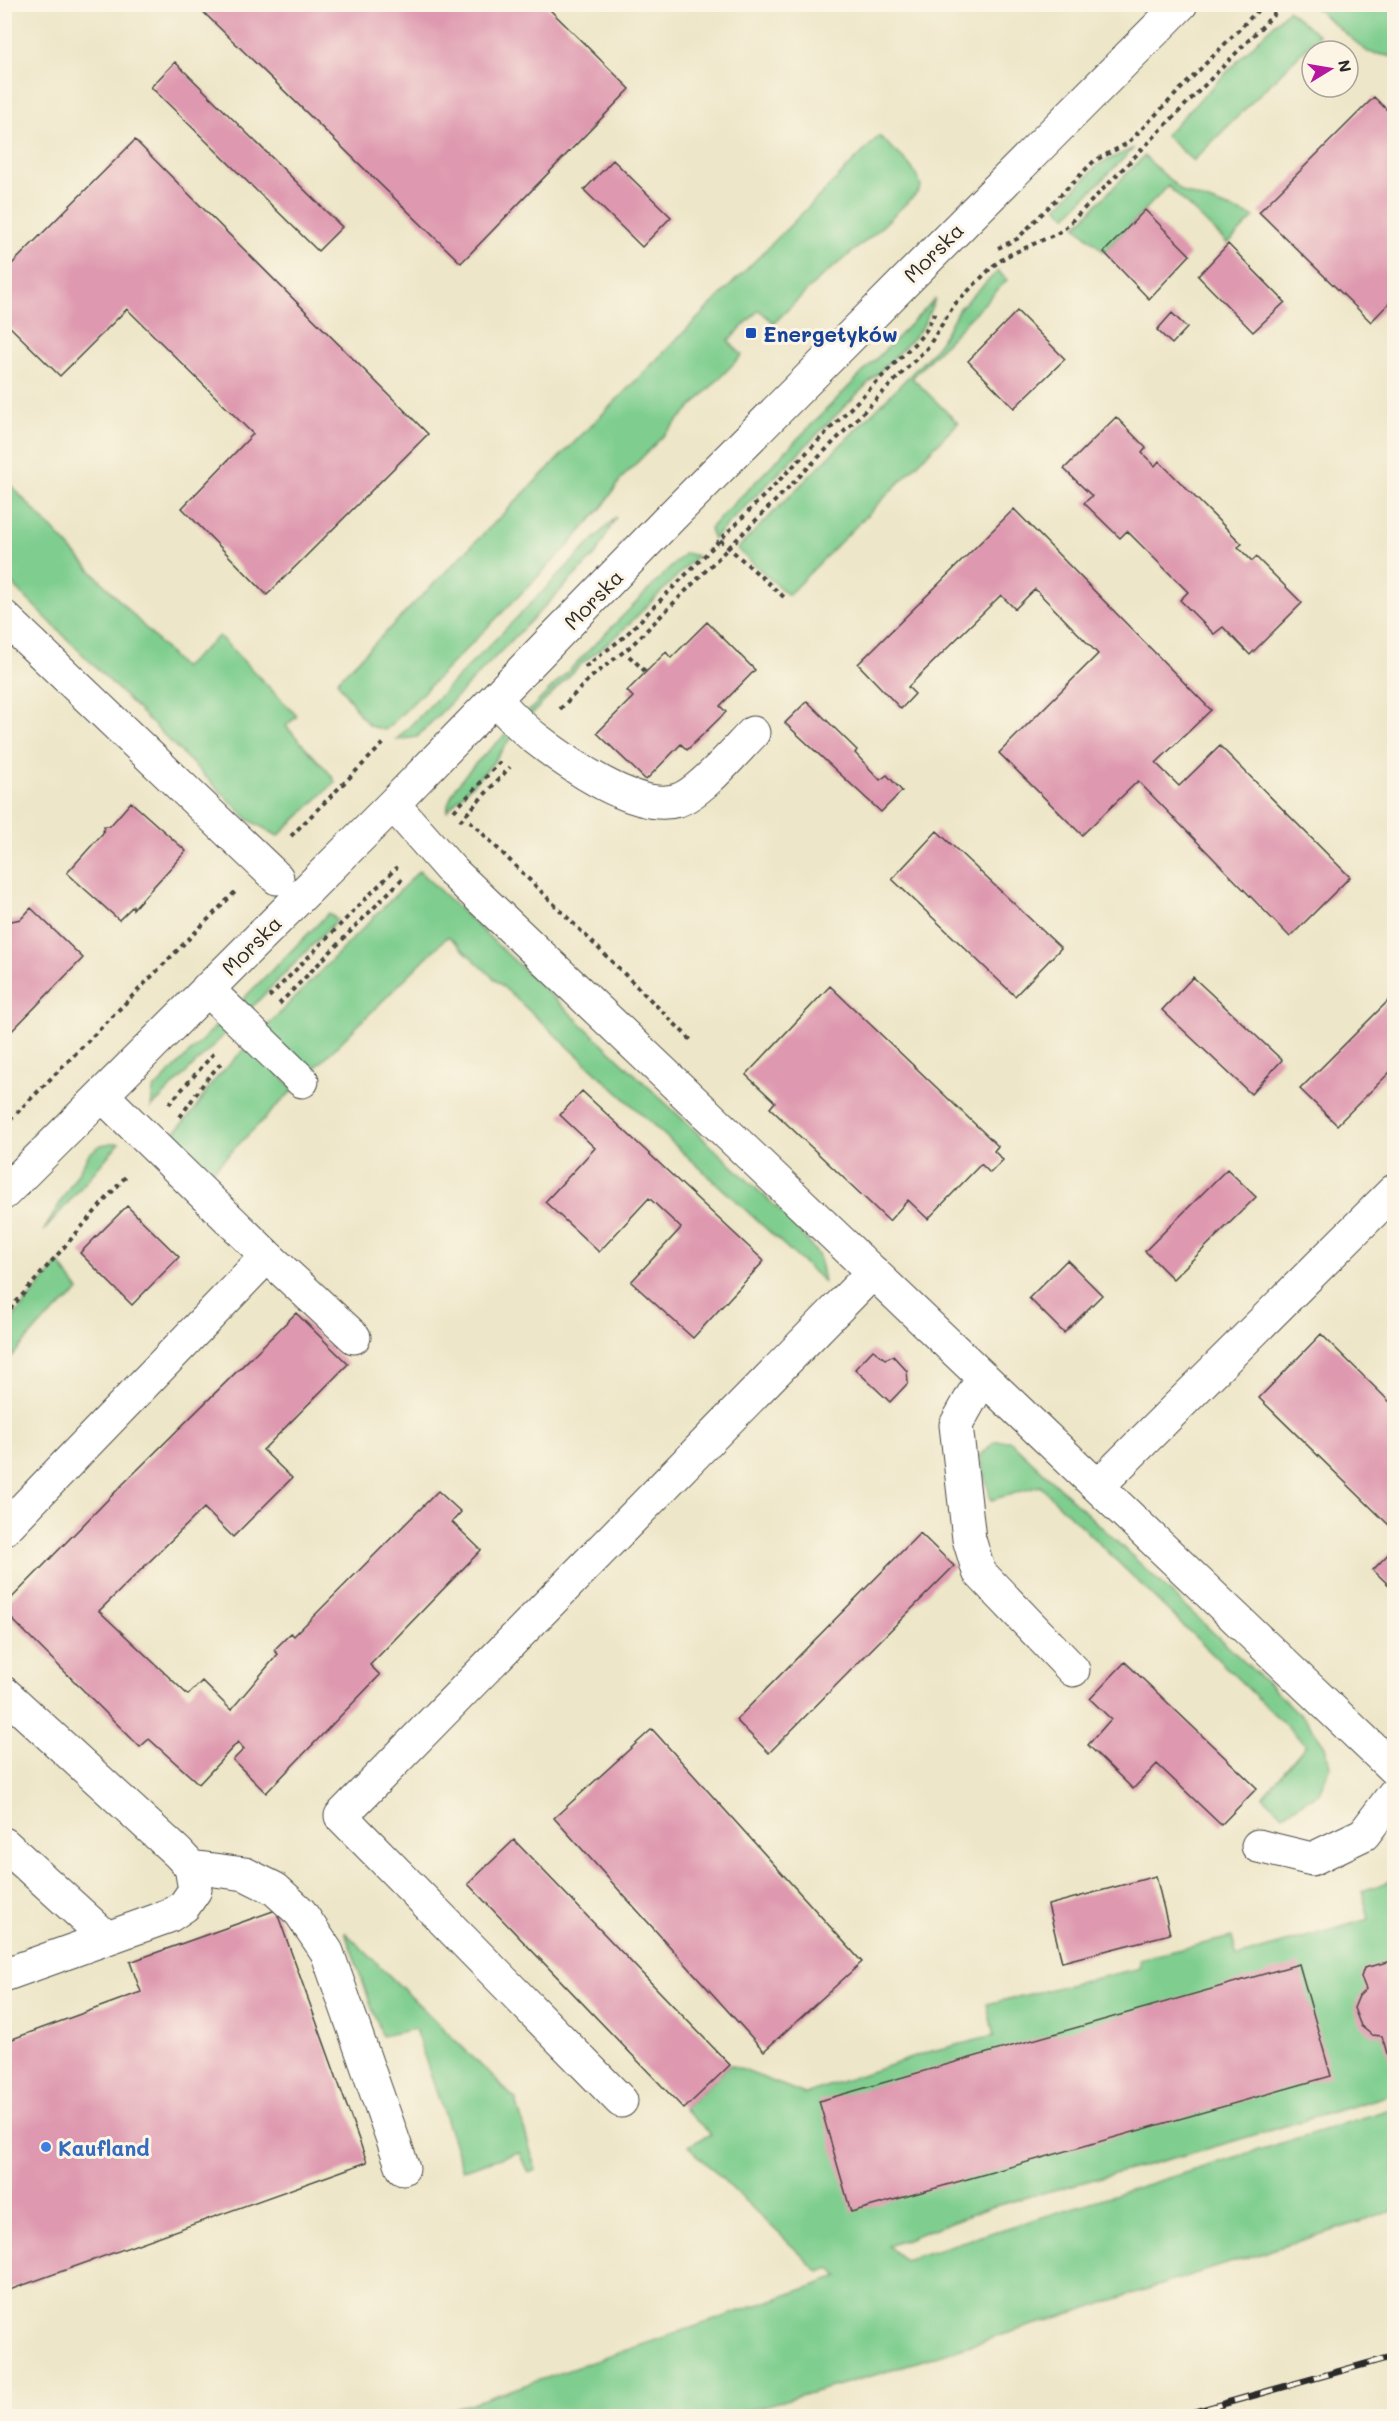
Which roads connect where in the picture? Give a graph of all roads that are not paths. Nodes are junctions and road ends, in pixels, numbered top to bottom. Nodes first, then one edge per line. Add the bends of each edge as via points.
1 (1181, 4) edge
2 (4, 616) edge
3 (496, 700) junction
4 (753, 733) dead end
5 (393, 804) junction
6 (270, 871) road end
7 (207, 989) junction
8 (302, 1081) dead end
9 (102, 1095) junction
10 (1395, 1191) edge
11 (4, 1193) edge
12 (267, 1256) junction
13 (873, 1272) junction
14 (354, 1336) dead end
15 (983, 1377) junction
16 (1098, 1486) junction
17 (4, 1529) edge
18 (1073, 1670) dead end
19 (4, 1693) edge
20 (1395, 1769) edge
21 (1395, 1794) edge
22 (4, 1844) edge
23 (1258, 1846) dead end
24 (191, 1867) junction
25 (107, 1938) junction
26 (4, 1975) edge
27 (621, 2101) dead end
28 (403, 2168) dead end

1 - 3 street, Morska via 672,516
2 - 6 street
3 - 4 street via 529,733 602,782 635,797 658,801 678,800 693,792
3 - 5 street, Morska
5 - 7 street, Morska
5 - 13 street via 453,872
7 - 8 street
7 - 9 street, Morska
9 - 11 street, Morska
9 - 12 street
10 - 16 street
12 - 14 street
12 - 17 street
13 - 15 street
13 - 27 street via 340,1816
15 - 16 street
15 - 18 street via 956,1425 972,1550 979,1572
16 - 20 street
19 - 24 street
21 - 23 street via 1364,1834 1312,1859
22 - 25 street
24 - 25 street via 195,1890 184,1906 169,1916
24 - 28 street via 245,1874 275,1889 300,1912 327,1952
25 - 26 street

